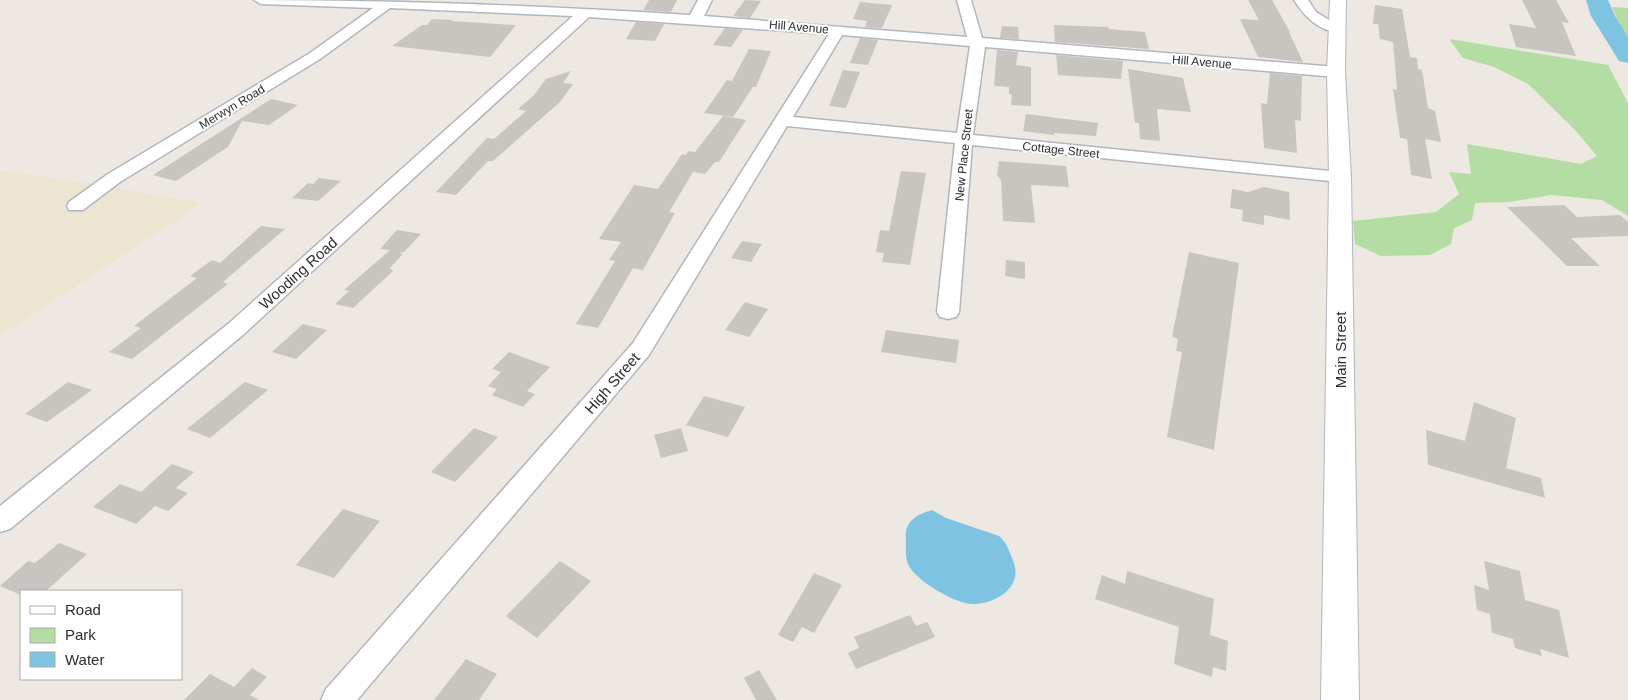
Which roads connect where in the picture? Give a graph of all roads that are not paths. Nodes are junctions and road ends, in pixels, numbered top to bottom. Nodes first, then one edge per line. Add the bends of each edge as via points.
1 (261, 0) edge
2 (705, 0) edge
3 (964, 0) edge
4 (1301, 0) edge
5 (1338, 0) edge
6 (387, 4) junction
7 (513, 4) edge
8 (586, 12) junction
9 (695, 19) junction
10 (1337, 29) junction
11 (838, 31) junction
12 (976, 42) junction
13 (1336, 72) junction
14 (783, 121) junction
15 (964, 140) junction
16 (1340, 177) junction
17 (76, 206) dead end
18 (948, 312) dead end
19 (0, 521) edge
20 (338, 700) edge
21 (1340, 700) edge

1 - 6 street, Hill Avenue
2 - 9 street
3 - 12 street, New Place Street
4 - 10 street via 1311,15
5 - 10 main road, Main Street
6 - 7 street, Hill Avenue
6 - 17 street, Merwyn Road via 315,56 114,178
7 - 8 street, Hill Avenue
8 - 9 street, Hill Avenue
8 - 19 street, Wooding Road via 236,329
9 - 11 street, Hill Avenue
10 - 13 main road, Main Street
11 - 12 street, Hill Avenue
11 - 14 street, High Street
12 - 13 street, Hill Avenue
12 - 15 street, New Place Street via 978,50
13 - 16 main road, Main Street
14 - 15 street, Cottage Street
14 - 20 street, High Street via 641,349
15 - 16 street, Cottage Street
15 - 18 street, New Place Street
16 - 21 main road, Main Street

